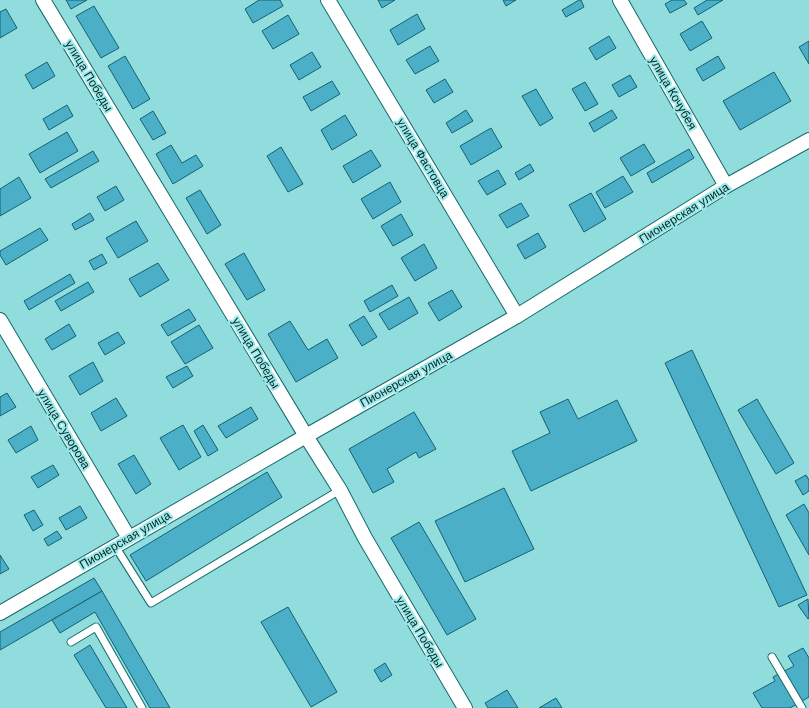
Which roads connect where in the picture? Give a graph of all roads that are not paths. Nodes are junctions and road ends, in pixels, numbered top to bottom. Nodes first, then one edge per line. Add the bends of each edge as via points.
1 (43, 0) edge
2 (328, 0) edge
3 (620, 0) edge
4 (809, 140) edge
5 (726, 186) junction
6 (517, 316) junction
7 (0, 320) edge
8 (306, 436) junction
9 (340, 490) junction
10 (129, 538) junction
11 (115, 546) junction
12 (0, 613) edge
13 (71, 642) dead end
14 (772, 657) dead end
15 (142, 708) edge
16 (466, 708) edge
17 (802, 708) edge

1 - 8 street, улица Победы
2 - 6 street, улица Фастовца
3 - 5 street, улица Кочубея
4 - 5 street, Пионерская улица
5 - 6 street, Пионерская улица
6 - 8 street, Пионерская улица
7 - 10 street, улица Суворова
8 - 9 street, улица Победы
8 - 10 street, Пионерская улица
9 - 11 lane via 151,603
9 - 16 street, улица Победы via 365,538
10 - 11 street, Пионерская улица
11 - 12 street, Пионерская улица
13 - 15 lane via 96,628
14 - 17 lane

